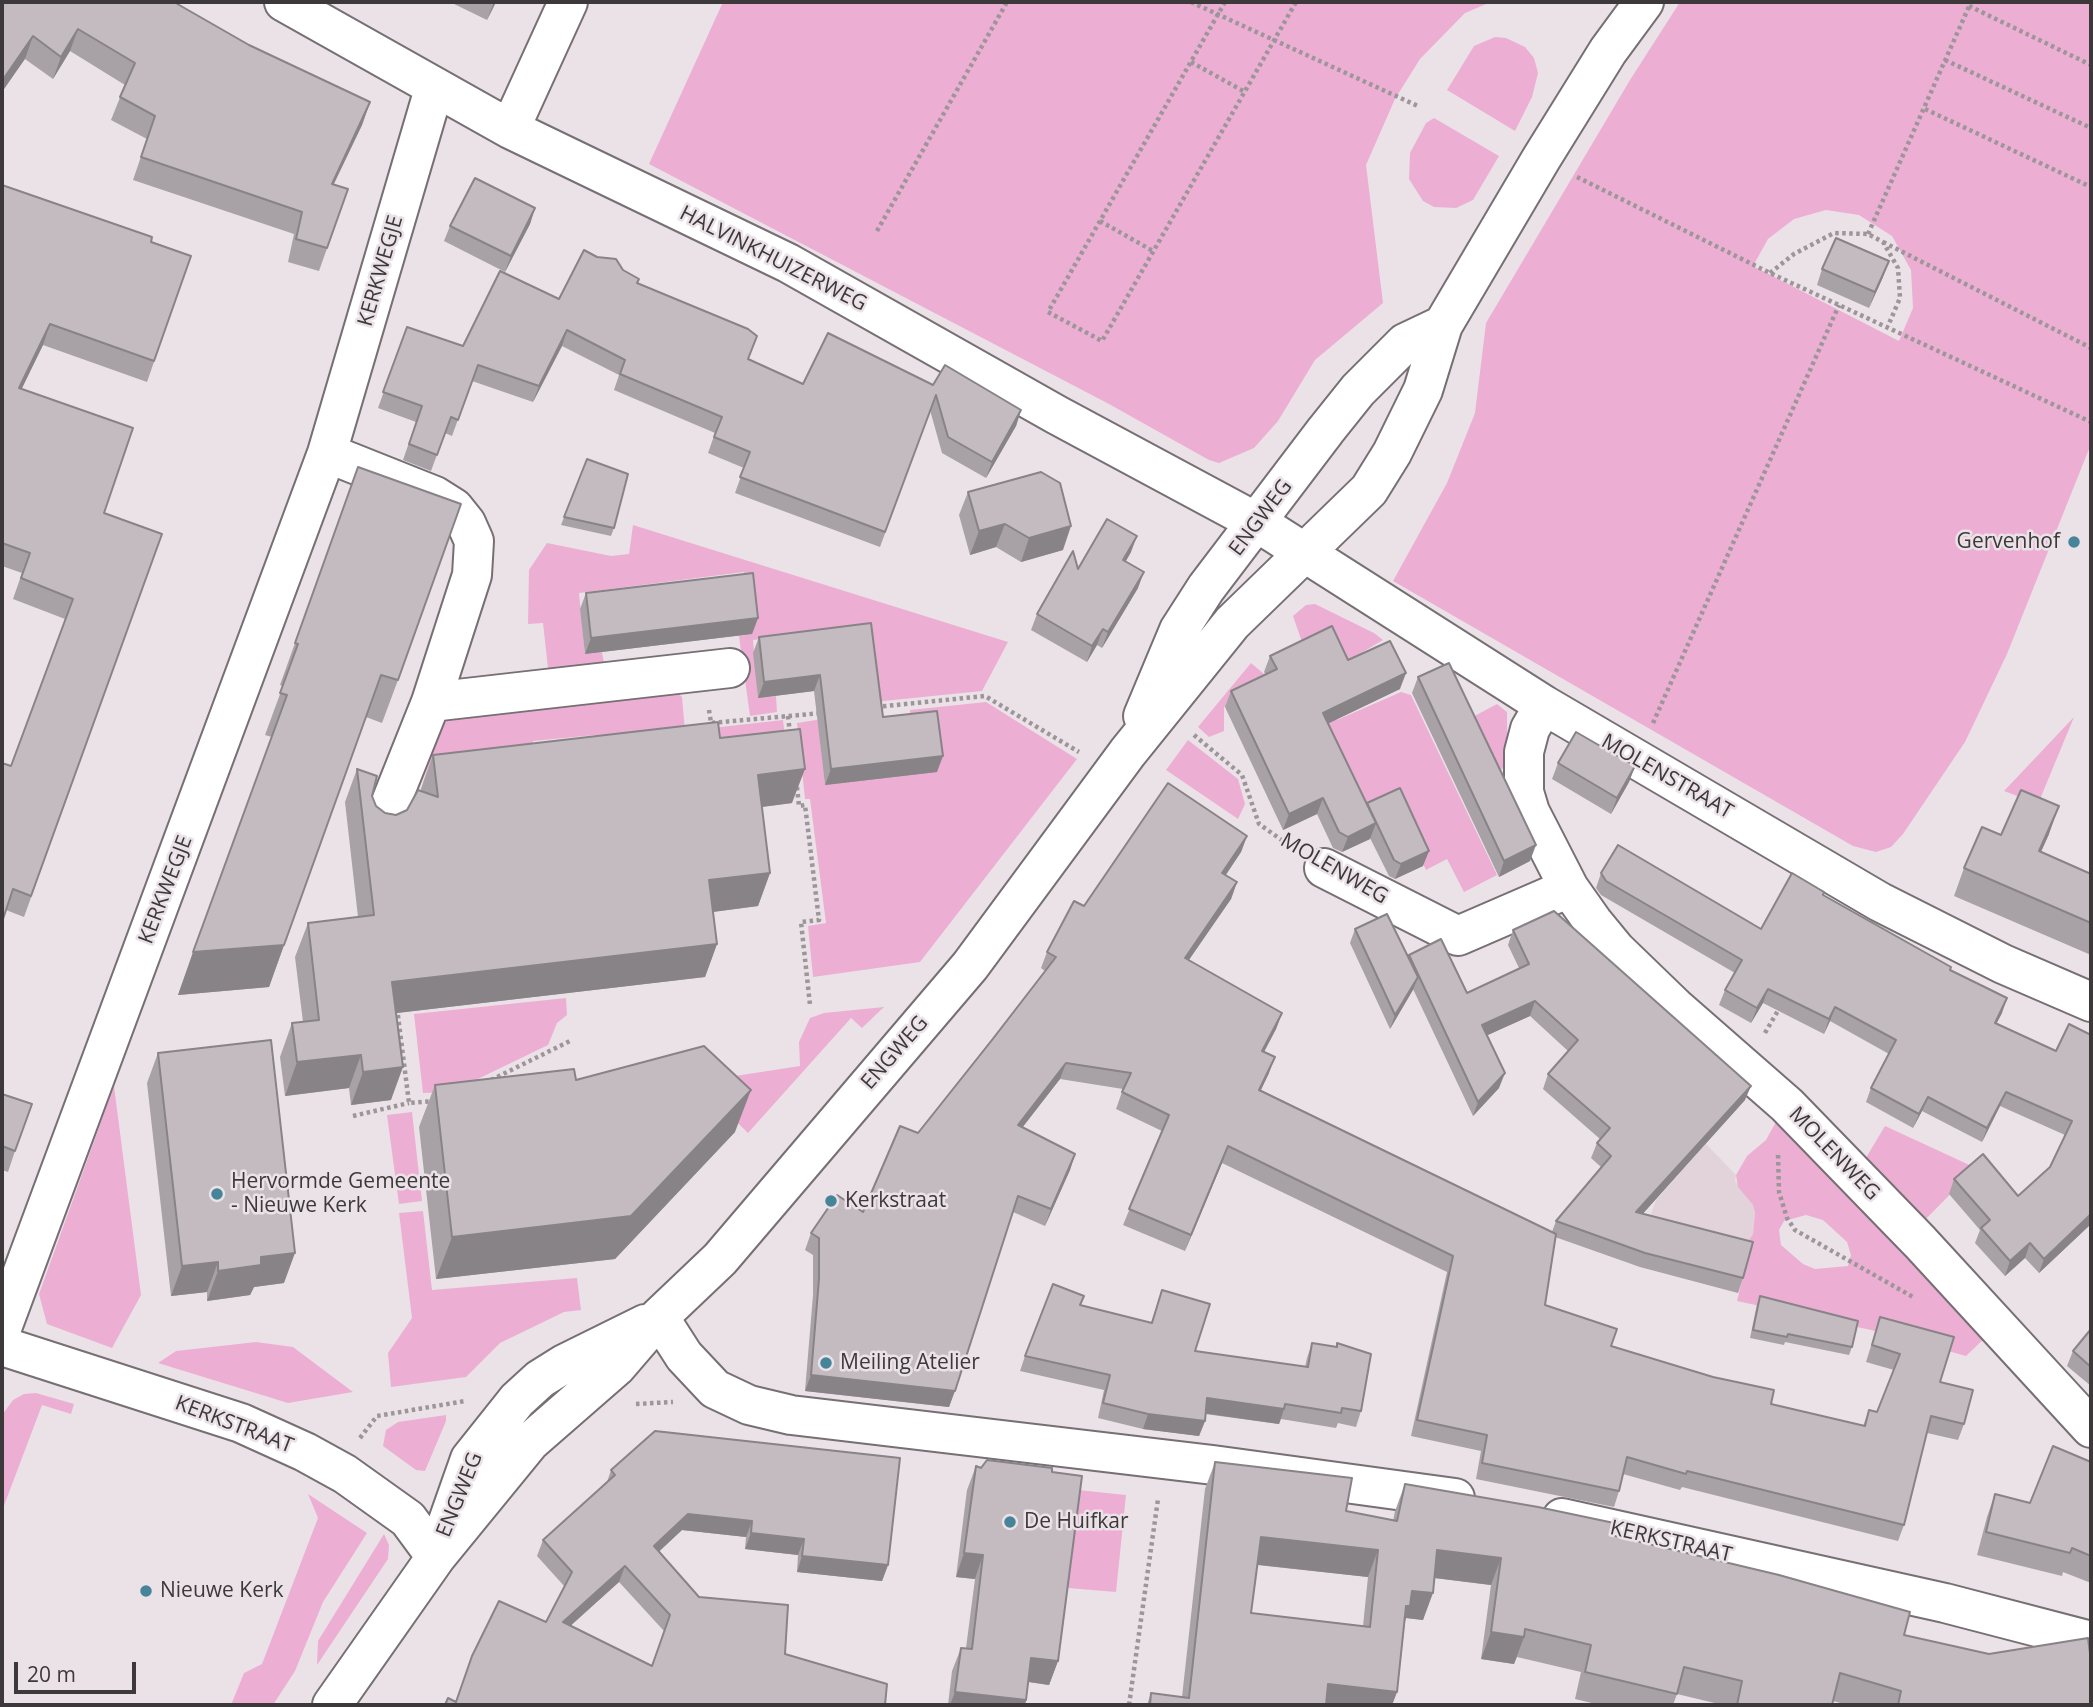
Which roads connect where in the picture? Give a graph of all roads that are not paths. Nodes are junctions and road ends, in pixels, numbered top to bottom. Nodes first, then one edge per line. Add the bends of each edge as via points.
1 (284, 2) edge
2 (568, 2) edge
3 (1644, 2) edge
4 (434, 89) junction
5 (510, 130) junction
6 (1444, 325) junction
7 (327, 453) junction
8 (1258, 523) junction
9 (1305, 555) junction
10 (717, 669) road end
11 (432, 702) junction
12 (1544, 705) junction
13 (1121, 762) junction
14 (381, 827) edge
15 (1324, 868) road end
16 (1569, 888) junction
17 (2091, 1002) edge
18 (659, 1317) junction
19 (2, 1328) edge
20 (2, 1346) edge
21 (2091, 1428) edge
22 (1495, 1505) edge
23 (1533, 1512) edge
24 (436, 1557) junction
25 (2091, 1641) edge
26 (332, 1705) edge

1 - 4 street, HALVINKHUIZERWEG
2 - 5 street
3 - 6 street, ENGWEG via 1541,159
4 - 5 street, HALVINKHUIZERWEG
4 - 7 street, KERKWEGJE
5 - 8 street, HALVINKHUIZERWEG via 788,263
6 - 8 street, ENGWEG via 1405,343 1358,390
6 - 9 street, ENGWEG via 1423,390 1392,453 1368,490
7 - 11 street via 435,496 454,508 474,541 472,575
7 - 19 street, KERKWEGJE
8 - 9 street, MOLENSTRAAT
8 - 13 street, ENGWEG via 1179,630
9 - 12 street, MOLENSTRAAT
9 - 13 street, ENGWEG via 1232,624
10 - 11 street
11 - 14 street
12 - 16 street, MOLENWEG via 1524,752 1524,792
12 - 17 street, MOLENSTRAAT via 1880,902
13 - 18 street, ENGWEG via 970,966 720,1259
15 - 16 street, MOLENWEG via 1458,936
16 - 21 street, MOLENWEG via 1616,950 1787,1105
18 - 22 street via 684,1356 715,1389 749,1405 829,1421 1418,1491
18 - 24 street, ENGWEG via 616,1367 530,1442
20 - 24 street, KERKSTRAAT via 241,1423 345,1474 408,1519
23 - 25 street, KERKSTRAAT
24 - 26 street, ENGWEG

